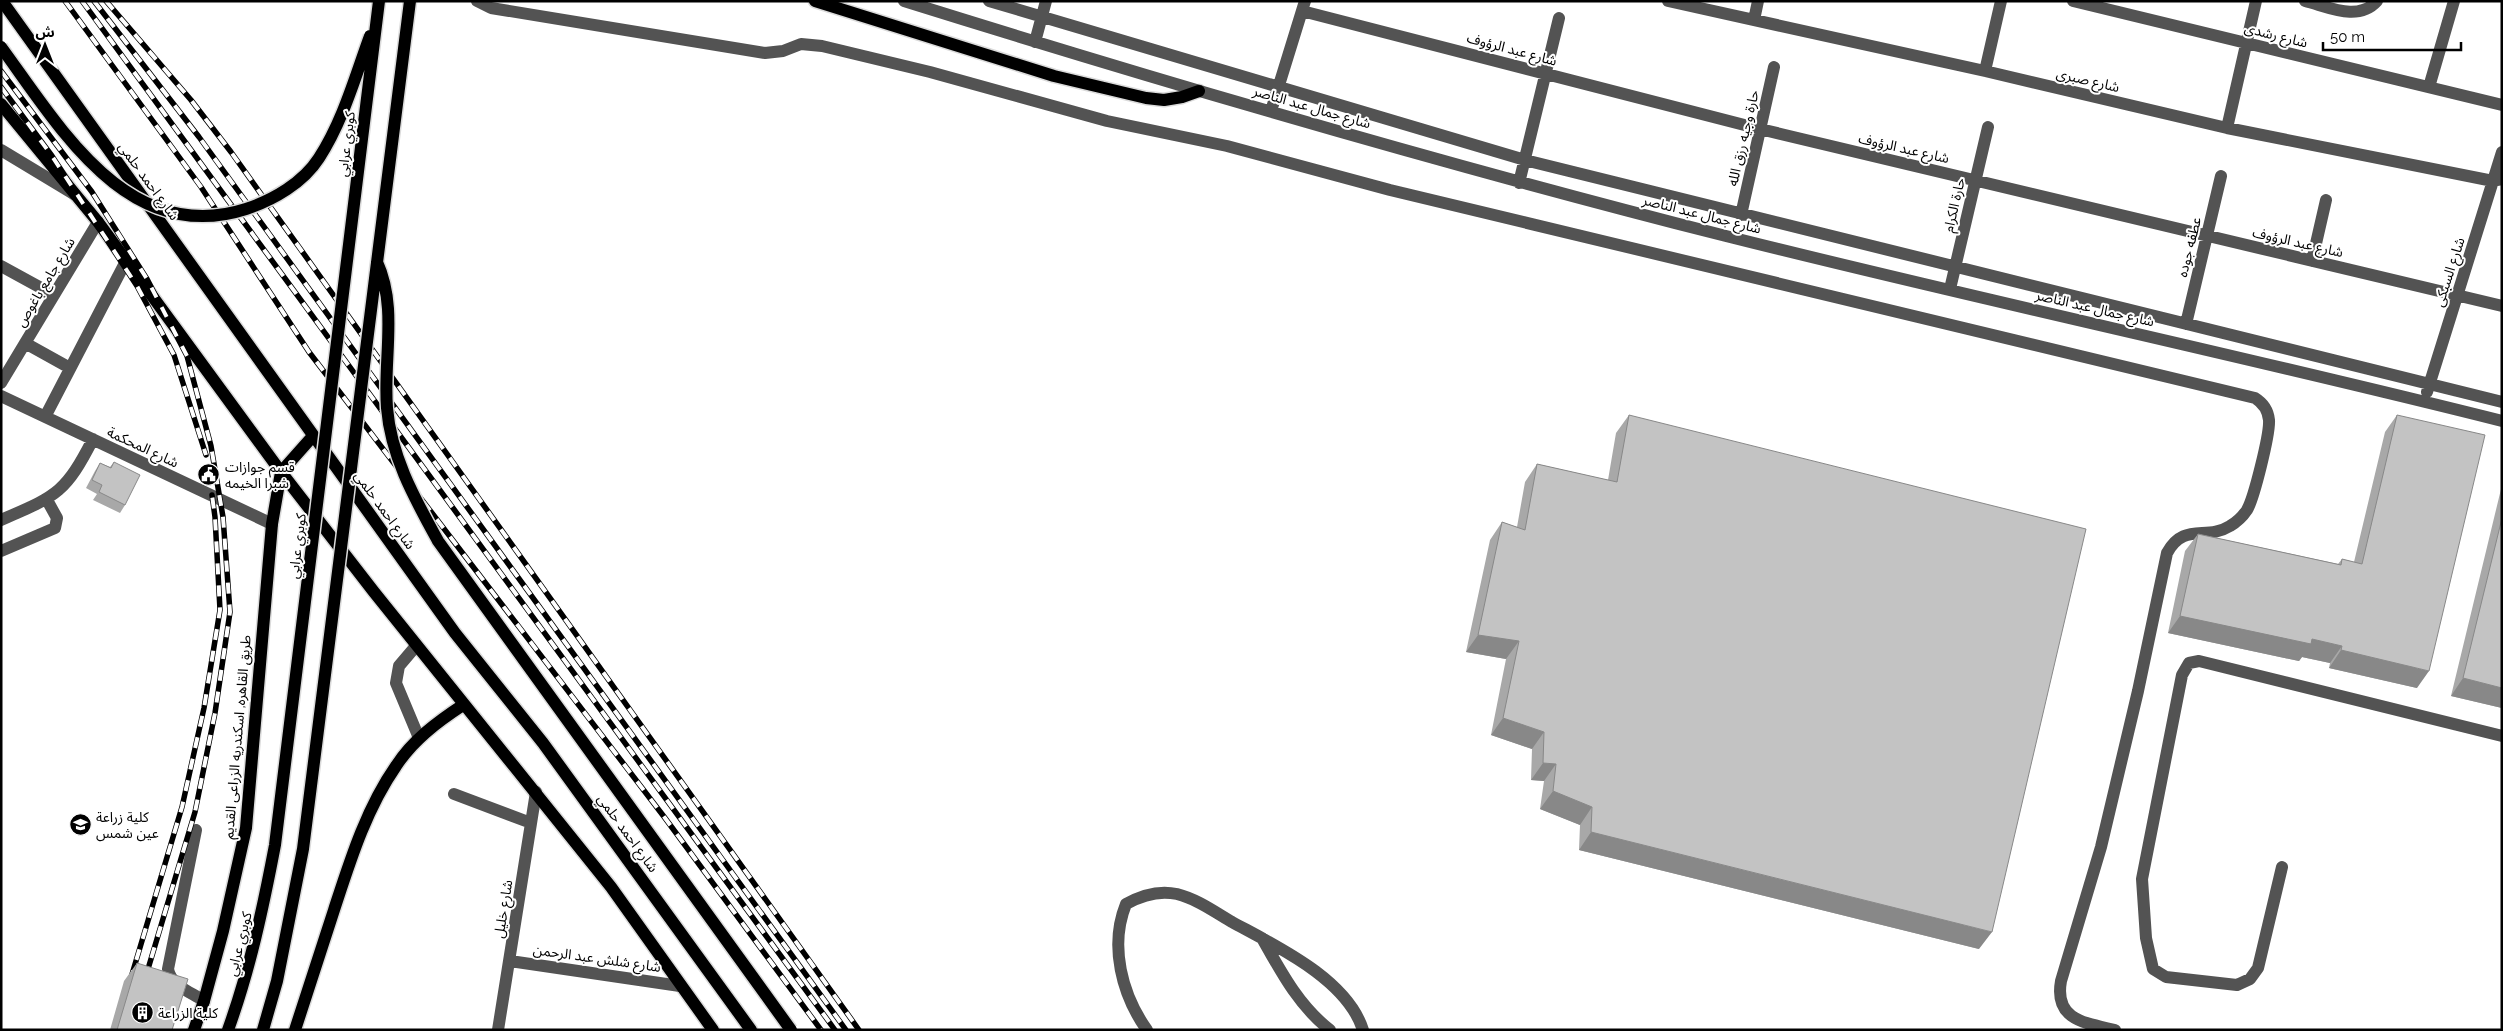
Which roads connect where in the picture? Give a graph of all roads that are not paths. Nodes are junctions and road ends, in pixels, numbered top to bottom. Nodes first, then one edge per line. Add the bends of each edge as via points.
1 (2, 1) edge
2 (379, 1) edge
3 (410, 1) edge
4 (476, 1) edge
5 (815, 1) edge
6 (904, 1) edge
7 (989, 1) edge
8 (1046, 1) edge
9 (1668, 1) edge
10 (1758, 1) edge
11 (2001, 1) edge
12 (2073, 1) edge
13 (2256, 1) edge
14 (2305, 1) edge
15 (2454, 1) edge
16 (2373, 5) edge
17 (1304, 6) edge
18 (377, 15) junction
19 (1042, 17) junction
20 (1559, 18) dead end
21 (1754, 20) junction
22 (1035, 42) junction
23 (2247, 43) junction
24 (1, 47) edge
25 (1774, 67) dead end
26 (1985, 71) junction
27 (1546, 74) junction
28 (1278, 88) junction
29 (2429, 88) junction
30 (1198, 90) junction
31 (1, 104) edge
32 (2502, 105) edge
33 (1271, 111) junction
34 (1988, 127) dead end
35 (2227, 128) junction
36 (1760, 129) junction
37 (1, 150) edge
38 (2502, 152) edge
39 (1525, 160) junction
40 (2221, 176) dead end
41 (1975, 180) junction
42 (2497, 180) edge
43 (1519, 183) junction
44 (80, 198) junction
45 (2326, 200) dead end
46 (1741, 215) junction
47 (98, 222) junction
48 (2207, 236) junction
49 (126, 261) junction
50 (2312, 261) junction
51 (376, 262) junction
52 (1, 266) edge
53 (1955, 268) junction
54 (1950, 289) junction
55 (54, 295) junction
56 (2457, 295) junction
57 (2502, 306) edge
58 (2186, 324) junction
59 (25, 344) junction
60 (70, 368) junction
61 (1, 383) edge
62 (2430, 384) junction
63 (1, 396) edge
64 (2424, 402) junction
65 (2502, 402) edge
66 (44, 417) junction
67 (2502, 421) edge
68 (313, 436) junction
69 (93, 439) junction
70 (281, 472) junction
71 (47, 500) junction
72 (1, 520) edge
73 (272, 524) junction
74 (1, 551) edge
75 (416, 646) junction
76 (463, 705) junction
77 (2502, 736) edge
78 (419, 738) junction
79 (536, 792) junction
80 (454, 794) dead end
81 (531, 823) junction
82 (196, 830) dead end
83 (2282, 867) dead end
84 (1262, 938) junction
85 (510, 961) junction
86 (680, 986) junction
87 (204, 1001) junction
88 (194, 1030) edge
89 (228, 1030) edge
90 (263, 1030) edge
91 (295, 1030) edge
92 (498, 1030) edge
93 (712, 1030) edge
94 (751, 1030) edge
95 (791, 1030) edge
96 (1147, 1030) edge
97 (1330, 1030) edge
98 (1363, 1030) edge
99 (2115, 1030) edge

1 - 68 main road, شارع احمد حلمي
2 - 18 main road, كوبري عرابي, bridge
3 - 51 main road, bridge
4 - 99 street via 491,8 765,53 801,44 822,46 1108,121 1227,146 1390,190 2255,398 2265,408 2269,426 2247,509 2229,527 2178,538 2167,553 2101,846 2060,981 2060,997 2067,1012 2081,1022
5 - 30 main road via 1054,76 1146,98 1164,100
6 - 22 street, شارع جمال عبد الناصر
7 - 19 street, شارع جمال عبد الناصر
8 - 19 street
9 - 21 street, شارع صبرى
10 - 21 street
11 - 26 street
12 - 23 street, شارع رشدى
13 - 23 street
14 - 16 street via 2359,13
15 - 29 street
17 - 27 street, شارع عبد الرؤوف
17 - 28 street
18 - 24 main road, bridge via 335,131 318,160 294,184 265,202 224,214 198,216 164,210 133,197 105,177 56,123
18 - 89 main road, كوبري عرابي, bridge via 275,845 261,922 242,993
19 - 22 street
19 - 28 street, شارع جمال عبد الناصر
20 - 27 street
21 - 26 street, شارع صبرى
22 - 30 street, شارع جمال عبد الناصر
23 - 29 street, شارع رشدى
23 - 35 street
25 - 36 street, حارة وجيه رزق الله
26 - 35 street, شارع صبرى
27 - 36 street, شارع عبد الرؤوف
27 - 39 street
28 - 33 street
28 - 39 street, شارع جمال عبد الناصر
29 - 32 street, شارع رشدى
30 - 33 street, شارع جمال عبد الناصر
31 - 44 main road
33 - 43 street, شارع جمال عبد الناصر
34 - 41 street, حارة الكرام
35 - 42 street, شارع صبرى
36 - 41 street, شارع عبد الرؤوف
36 - 46 street, حارة وجيه رزق الله
37 - 44 street
38 - 42 street, شارع السبكى
39 - 43 street
39 - 46 street, شارع جمال عبد الناصر
40 - 48 street, عطفه جوده
41 - 48 street, شارع عبد الرؤوف
41 - 53 street, حارة الكرام
42 - 56 street, شارع السبكى
43 - 54 street, شارع جمال عبد الناصر via 1731,238
44 - 47 main road
45 - 50 street
46 - 53 street, شارع جمال عبد الناصر
47 - 49 main road
47 - 55 street, شارع جامع باغوص
48 - 50 street, شارع عبد الرؤوف
48 - 58 street, عطفه جوده
49 - 60 street
49 - 70 main road
50 - 56 street, شارع عبد الرؤوف
51 - 90 main road, bridge via 303,849 278,981
51 - 95 main road, bridge via 387,289 389,305 386,375 393,446 420,508 438,541
52 - 55 street
53 - 54 street, حارة الكرام
53 - 58 street, شارع جمال عبد الناصر
54 - 64 street, شارع جمال عبد الناصر
55 - 59 street, شارع جامع باغوص
56 - 57 street, شارع عبد الرؤوف
56 - 62 street, شارع السبكى
58 - 62 street, شارع جمال عبد الناصر
59 - 60 street
59 - 61 street, شارع جامع باغوص
60 - 66 street
62 - 64 street, شارع السبكى
62 - 65 street, شارع جمال عبد الناصر
63 - 66 street, شارع المحكمة
64 - 67 street, شارع جمال عبد الناصر
66 - 69 street, شارع المحكمة
68 - 70 main road
68 - 94 main road, شارع احمد حلمي via 455,633 543,743
69 - 71 street via 71,478
69 - 73 street, شارع المحكمة
70 - 73 main road, طريق القاهره, اسكندريه الزراعى القديم
70 - 75 main road
71 - 72 street
71 - 74 street via 57,518 55,528
73 - 87 main road, طريق القاهره, اسكندريه الزراعى القديم via 246,828
75 - 76 main road
75 - 78 street via 399,666 396,683
76 - 78 main road
76 - 79 main road
77 - 83 street via 2199,661 2189,664 2182,675 2142,879 2145,931 2153,969 2166,977 2237,985 2250,978 2258,968
78 - 91 main road via 396,764 369,814
79 - 81 street, شارع خليل
79 - 86 main road via 611,887
80 - 81 street
81 - 85 street, شارع خليل
82 - 87 street via 168,969 175,983
84 - 96 street via 1188,897 1176,894 1151,894 1126,904 1118,937 1122,975 1134,1009
84 - 97 street via 1297,996
84 - 98 street via 1299,959 1328,981 1360,1021
85 - 86 street, شارع شلش عبد الرحمن
85 - 92 street, شارع خليل
86 - 93 main road
87 - 88 main road, طريق القاهره, اسكندريه الزراعى القديم

